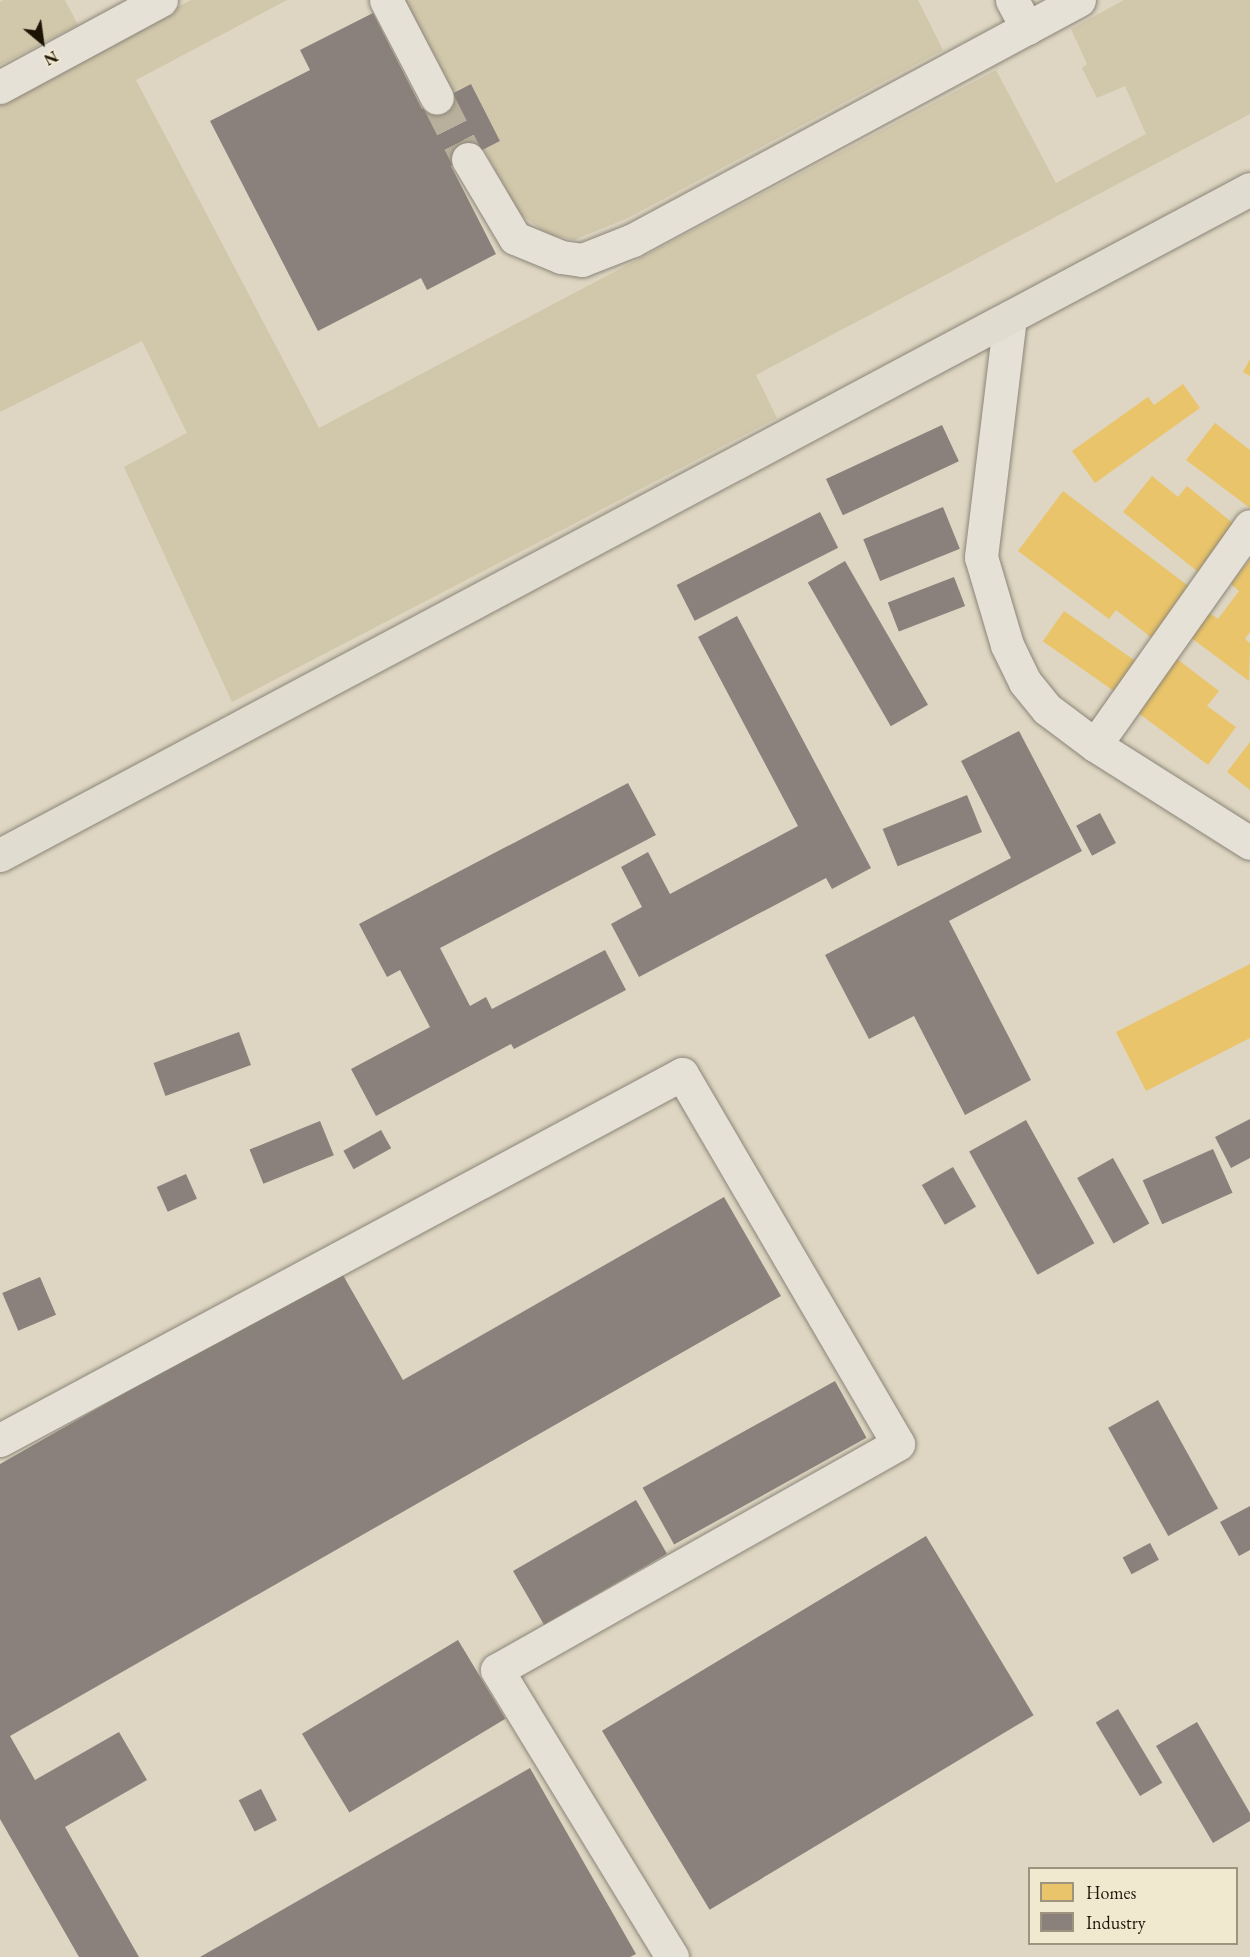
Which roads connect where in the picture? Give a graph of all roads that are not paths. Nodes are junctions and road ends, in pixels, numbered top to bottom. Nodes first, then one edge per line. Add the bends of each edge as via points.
1 (161, 0) edge
2 (386, 0) edge
3 (1079, 0) edge
4 (1019, 14) edge
5 (0, 87) edge
6 (437, 98) tunnel mouth
7 (468, 159) tunnel mouth
8 (1250, 189) edge
9 (1010, 317) junction
10 (1250, 526) edge
11 (1095, 745) junction
12 (1250, 843) edge
13 (0, 855) edge
14 (0, 1440) edge
15 (672, 1957) edge

1 - 5 street
2 - 6 street
3 - 4 street
4 - 7 street via 633,240 582,260 561,257 515,238
8 - 9 main road
9 - 11 street via 981,557 992,604 1025,682 1047,710
9 - 13 main road
10 - 11 street
11 - 12 street
14 - 15 street via 682,1074 898,1444 497,1670

